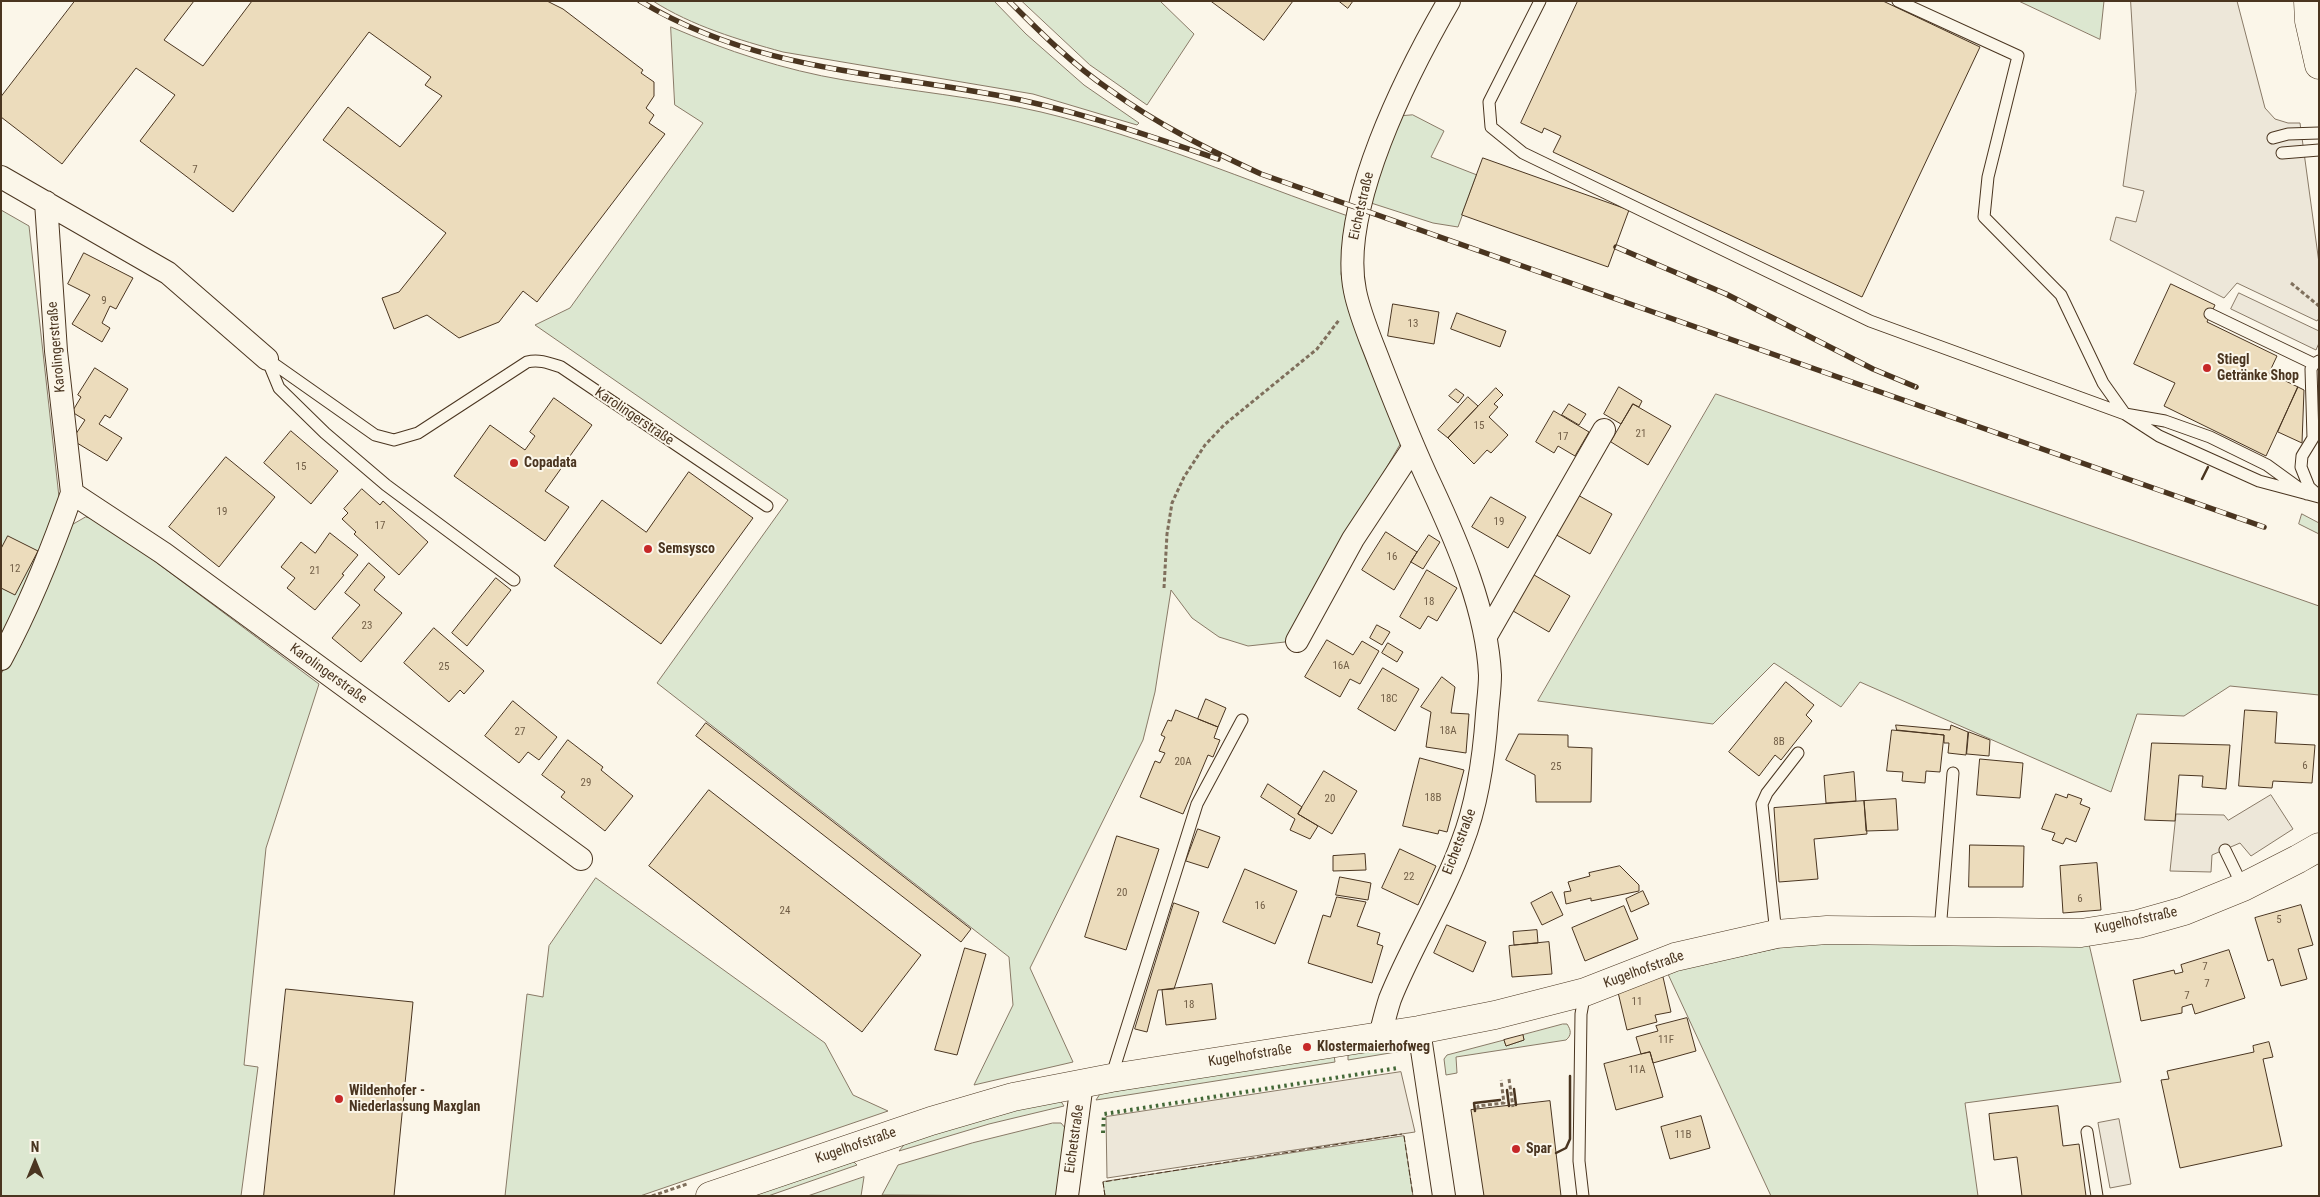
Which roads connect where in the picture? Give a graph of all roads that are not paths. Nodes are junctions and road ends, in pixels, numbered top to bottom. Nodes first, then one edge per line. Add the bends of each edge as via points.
1 (1449, 1) edge
2 (1540, 1) edge
3 (1898, 1) edge
4 (2308, 1) edge
5 (2319, 65) edge
6 (2319, 133) edge
7 (2273, 138) dead end
8 (2319, 150) edge
9 (2282, 153) dead end
10 (1, 177) edge
11 (46, 202) junction
12 (2210, 314) dead end
13 (267, 359) junction
14 (2316, 362) edge
15 (2125, 414) junction
16 (1604, 430) dead end
17 (1413, 448) junction
18 (72, 493) junction
19 (2307, 494) junction
20 (2319, 497) edge
21 (767, 506) dead end
22 (514, 580) dead end
23 (1486, 636) junction
24 (1298, 641) dead end
25 (1, 659) edge
26 (1242, 720) dead end
27 (1798, 753) dead end
28 (1953, 773) dead end
29 (2319, 847) edge
30 (2225, 850) dead end
31 (581, 860) dead end
32 (2243, 887) junction
33 (1940, 931) junction
34 (1776, 934) junction
35 (1585, 992) junction
36 (1418, 1030) junction
37 (1380, 1036) junction
38 (1111, 1078) junction
39 (1082, 1083) junction
40 (2087, 1132) dead end
41 (710, 1196) edge
42 (1067, 1196) edge
43 (1444, 1196) edge
44 (1583, 1196) edge
45 (2097, 1196) edge

1 - 17 street, Eichetstraße via 1392,113 1370,169 1353,238 1355,291
2 - 15 lane via 1489,102 1491,127 1523,153 1870,321
3 - 15 lane via 2018,56 1988,177 1984,217 2062,295 2103,383
4 - 5 street
6 - 7 lane
8 - 9 lane
10 - 11 street, Karolingerstraße
11 - 13 street, Karolingerstraße via 168,273
11 - 18 street, Karolingerstraße via 56,351
12 - 14 lane
13 - 21 lane, Karolingerstraße via 375,435 394,440 418,433 527,362 548,362
13 - 22 lane, Karolingerstraße via 279,388 326,432 386,485
14 - 20 lane via 2311,369 2313,438 2302,456 2301,467 2304,478
15 - 19 lane via 2159,436 2259,481
15 - 19 lane via 2165,421 2210,437 2267,465
16 - 23 street
17 - 23 street, Eichetstraße via 1455,537
17 - 24 street via 1353,539
18 - 25 street, Karolingerstraße via 25,614
18 - 31 street, Karolingerstraße via 162,553
19 - 20 lane
23 - 37 street, Eichetstraße via 1490,677 1484,759 1475,800 1462,844 1390,1000
26 - 38 lane via 1197,804
27 - 34 lane via 1762,804
28 - 33 lane
29 - 32 street, Kugelhofstraße
30 - 32 lane
32 - 33 street, Kugelhofstraße via 2174,914 2138,924 2081,933
33 - 34 street, Kugelhofstraße via 1827,930
34 - 35 street, Kugelhofstraße via 1675,957
35 - 36 street, Kugelhofstraße
35 - 44 lane via 1581,1014 1579,1142
36 - 37 street, Kugelhofstraße
36 - 43 street
37 - 38 street, Kugelhofstraße
38 - 39 street, Kugelhofstraße
39 - 41 street, Kugelhofstraße via 1014,1097 931,1121
39 - 42 street, Eichetstraße
40 - 45 lane

